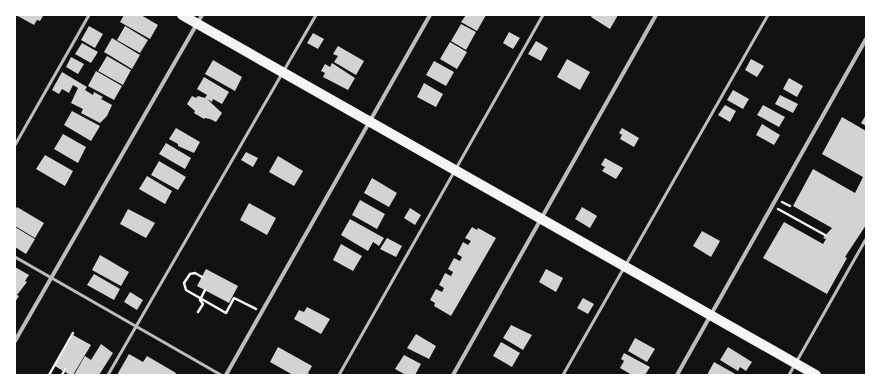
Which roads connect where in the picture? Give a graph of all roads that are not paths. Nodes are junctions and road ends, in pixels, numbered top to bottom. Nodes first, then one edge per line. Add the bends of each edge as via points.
1 (89, 15) edge
2 (182, 15) edge
3 (316, 15) edge
4 (430, 15) edge
5 (543, 15) edge
6 (656, 15) edge
7 (768, 15) edge
8 (200, 19) edge
9 (866, 40) edge
10 (283, 72) junction
11 (370, 122) junction
12 (15, 145) edge
13 (456, 170) junction
14 (542, 219) junction
15 (866, 239) edge
16 (15, 257) edge
17 (625, 266) junction
18 (51, 278) junction
19 (711, 315) junction
20 (136, 326) junction
21 (15, 341) edge
22 (795, 363) junction
23 (108, 375) edge
24 (221, 375) edge
25 (226, 375) edge
26 (339, 375) edge
27 (452, 375) edge
28 (563, 375) edge
29 (677, 375) edge
30 (788, 375) edge
31 (816, 375) edge

1 - 12 lane
2 - 8 main road
3 - 10 lane
4 - 11 street
5 - 13 lane
6 - 14 street
7 - 17 lane
8 - 10 main road
8 - 18 street
9 - 19 street
10 - 11 main road
10 - 20 lane
11 - 13 main road
11 - 25 street
13 - 14 main road
13 - 26 lane
14 - 17 main road
14 - 27 street
15 - 22 lane
16 - 18 lane
17 - 19 main road
17 - 28 lane
18 - 20 lane
18 - 21 street
19 - 22 main road
19 - 29 street
20 - 23 lane
20 - 24 lane
22 - 30 lane
22 - 31 main road

